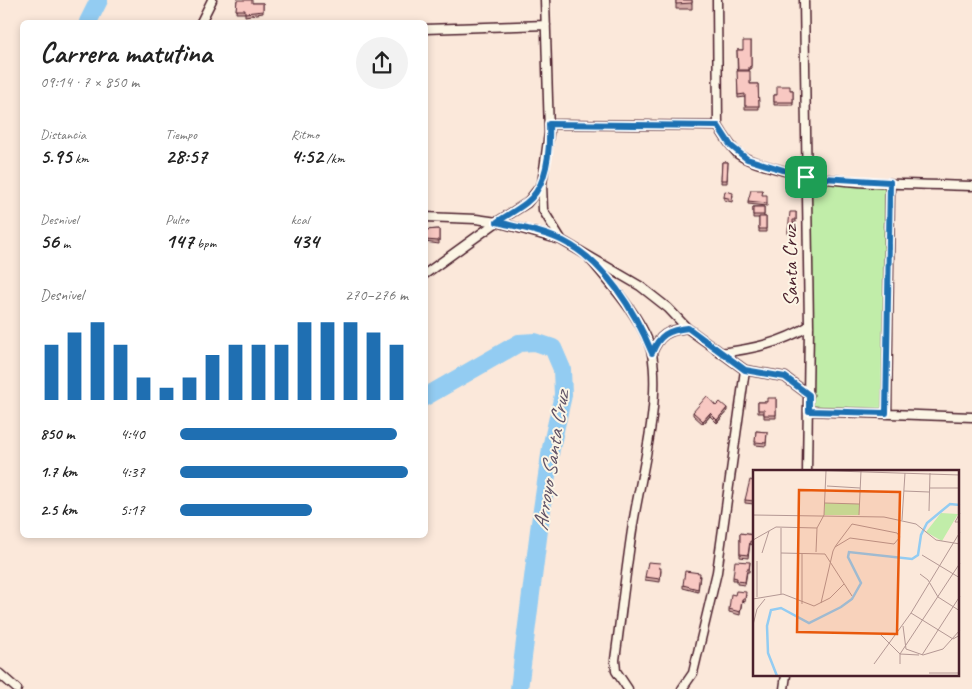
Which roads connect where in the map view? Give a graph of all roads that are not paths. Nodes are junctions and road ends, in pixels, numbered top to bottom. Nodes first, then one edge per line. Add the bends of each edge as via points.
1 (212, 0) edge
2 (545, 0) edge
3 (717, 0) edge
4 (804, 0) edge
5 (202, 20) edge
6 (546, 25) junction
7 (428, 29) edge
8 (549, 124) junction
9 (718, 126) junction
10 (806, 177) junction
11 (890, 182) junction
12 (542, 184) junction
13 (972, 186) edge
14 (428, 217) edge
15 (497, 222) junction
16 (561, 240) junction
17 (586, 254) junction
18 (428, 272) edge
19 (809, 326) junction
20 (688, 328) junction
21 (652, 353) junction
22 (720, 353) junction
23 (745, 370) junction
24 (809, 395) junction
25 (809, 411) junction
26 (886, 413) junction
27 (972, 417) edge
28 (807, 470) edge
29 (0, 674) edge
30 (786, 676) edge
31 (17, 689) edge
32 (628, 689) edge
33 (682, 689) edge
34 (784, 689) edge

1 - 5 street
2 - 6 street
3 - 9 street
4 - 10 street, Santa Cruz
6 - 7 street
6 - 8 street
8 - 9 street
8 - 12 street
9 - 10 street via 731,146 747,159
10 - 11 street
10 - 19 street, Santa Cruz
11 - 13 street
11 - 26 street
12 - 15 street via 527,202
12 - 16 street via 543,210
14 - 15 street
15 - 16 street
15 - 18 street
16 - 17 street
17 - 20 street via 640,286
17 - 21 street via 628,306
19 - 22 street via 789,338
19 - 24 street, Santa Cruz
20 - 21 street via 666,333 658,339
20 - 22 street
21 - 32 street via 654,373 650,430 614,660 616,671
22 - 23 street
23 - 24 street via 785,377
23 - 33 street via 717,572 694,673
24 - 25 street, Santa Cruz
25 - 26 street
25 - 28 street, Santa Cruz
26 - 27 street
29 - 31 street
30 - 34 street

